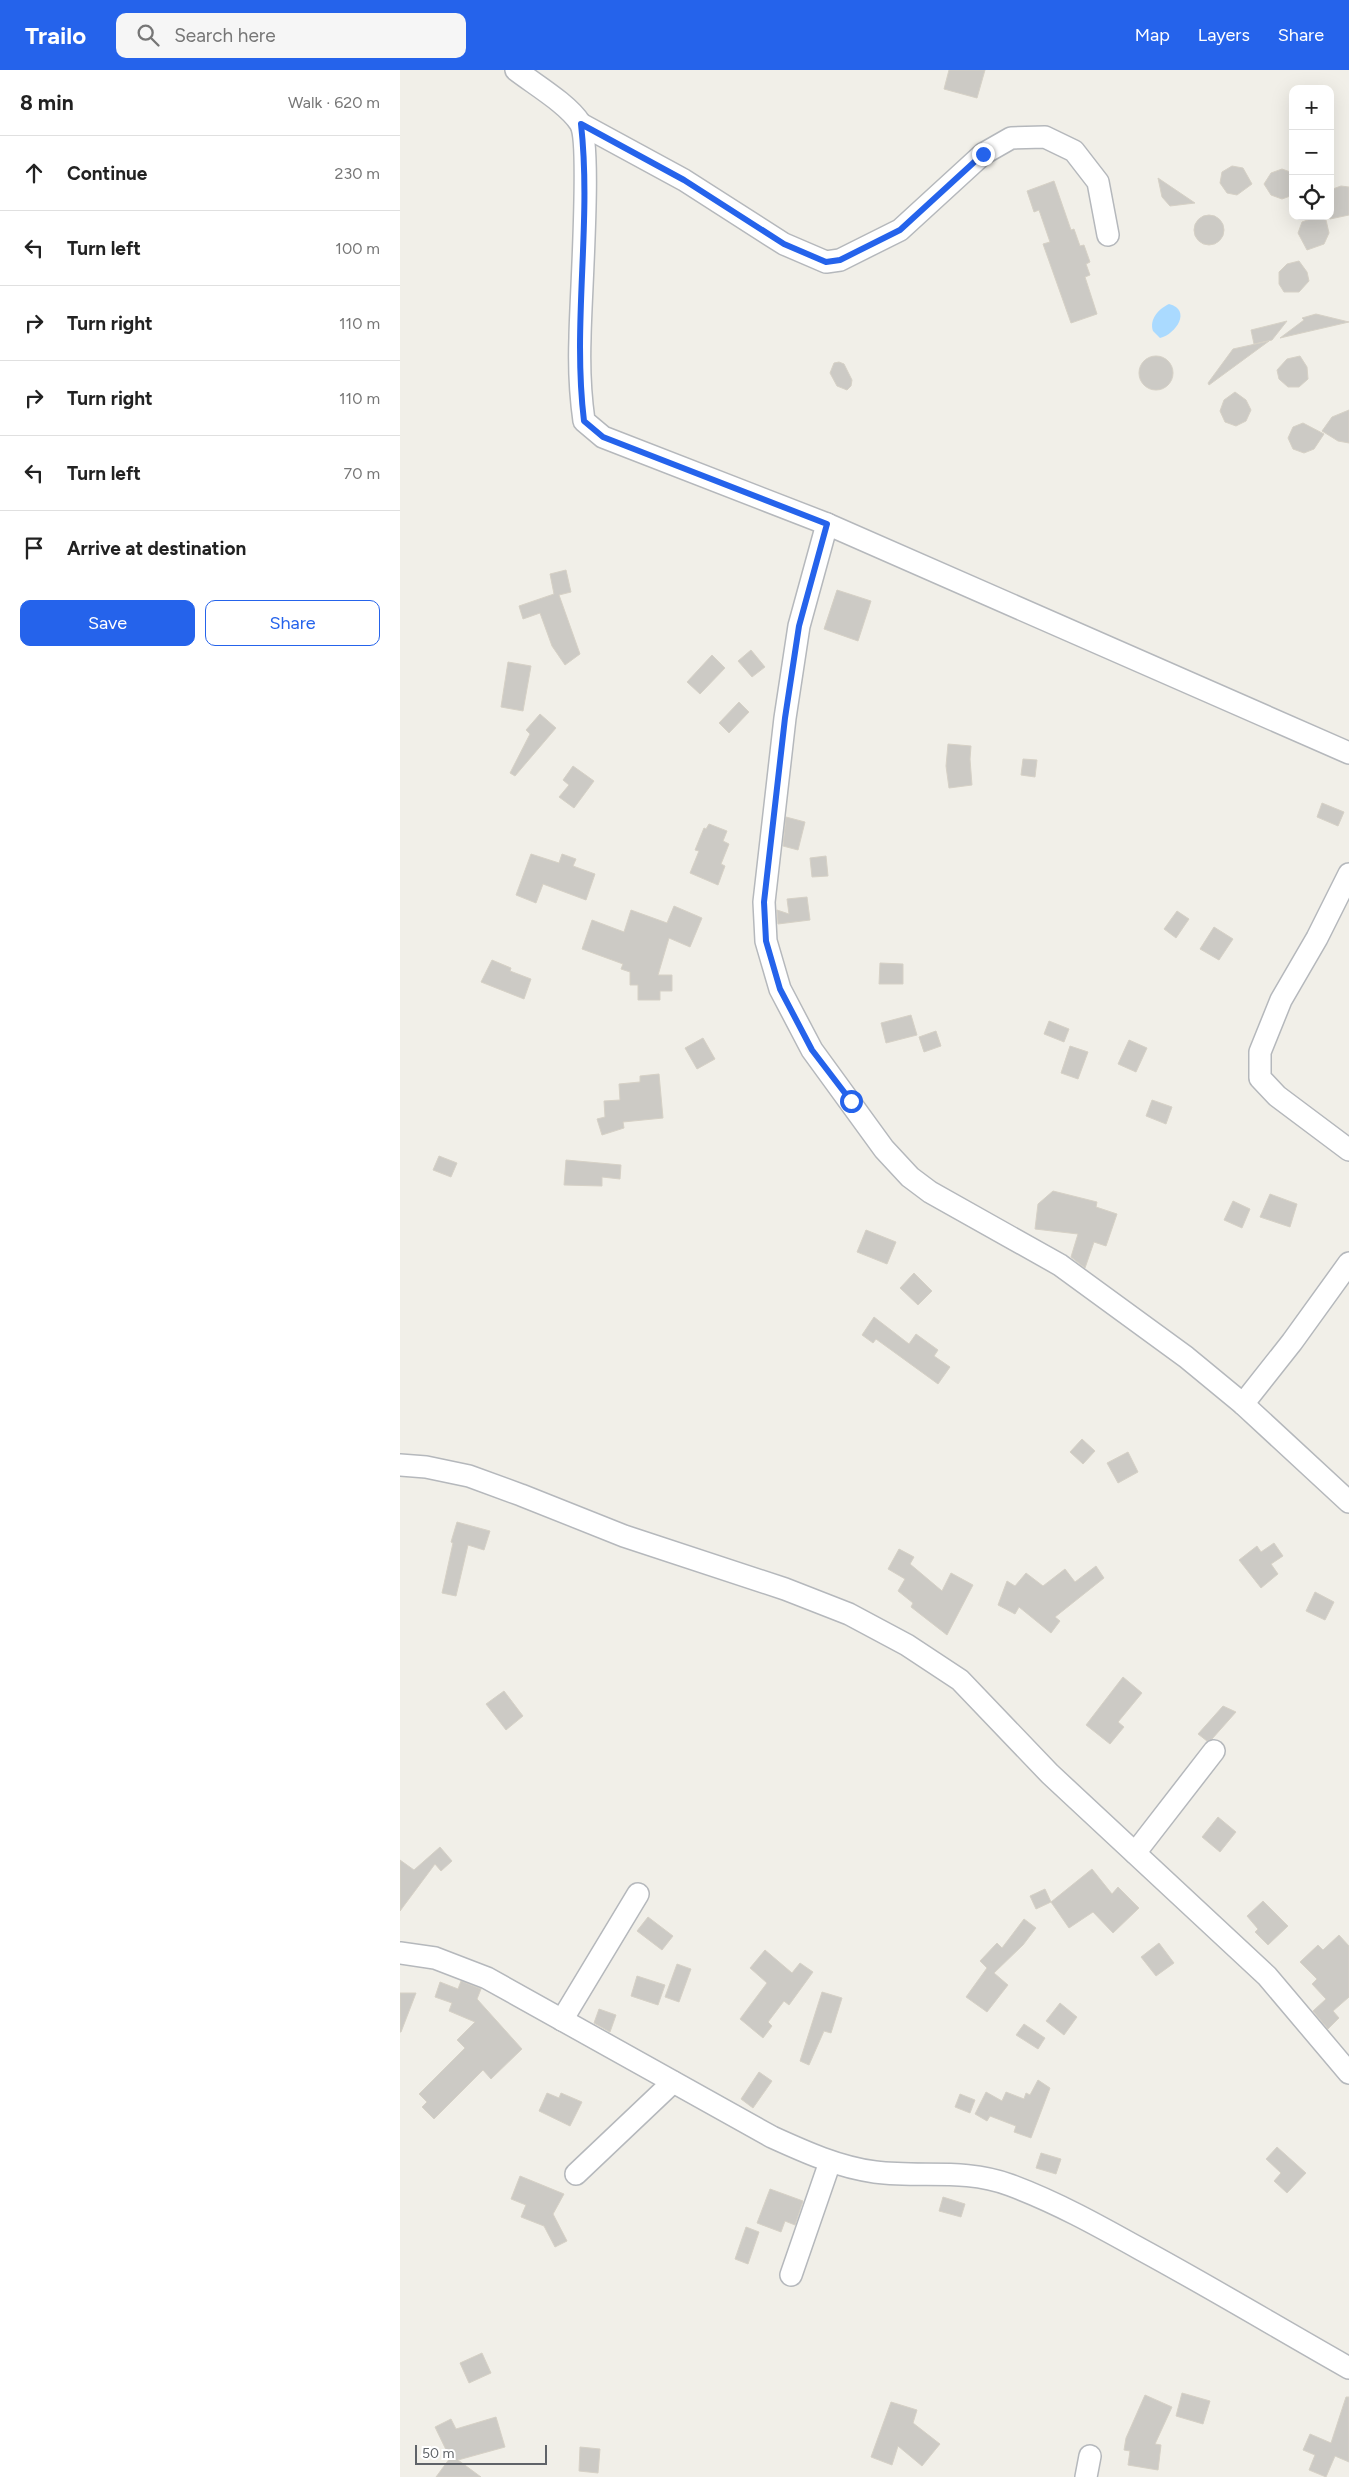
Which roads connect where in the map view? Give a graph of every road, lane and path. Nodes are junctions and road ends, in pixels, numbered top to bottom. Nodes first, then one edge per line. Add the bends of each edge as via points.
1 (516, 70) edge
2 (581, 124) junction
3 (1108, 236) dead end
4 (827, 524) junction
5 (1349, 753) edge
6 (1349, 874) edge
7 (1349, 1150) edge
8 (1349, 1263) edge
9 (1243, 1404) junction
10 (400, 1466) edge
11 (1349, 1502) edge
12 (1214, 1751) dead end
13 (1135, 1853) junction
14 (638, 1894) dead end
15 (400, 1953) edge
16 (562, 2020) junction
17 (1349, 2073) edge
18 (673, 2082) junction
19 (830, 2162) junction
20 (576, 2174) dead end
21 (791, 2275) dead end
22 (1349, 2368) edge
23 (1090, 2456) dead end
24 (1086, 2477) edge

1 - 2 street via 554,98
2 - 3 street via 684,180 784,244 826,262 840,260 900,230 983,154 1012,138 1045,137 1074,150 1098,182
2 - 4 street via 585,164 580,387 584,421 603,437
4 - 5 street
4 - 9 street via 799,626 764,902 766,941 780,989 812,1050 884,1149 910,1177 930,1192 1060,1265 1186,1357
6 - 7 street via 1281,1000 1260,1052 1260,1078 1277,1096
8 - 9 street
9 - 11 street
10 - 13 street via 426,1467 469,1476 624,1536 785,1589 857,1618 907,1645 960,1680 1050,1774
12 - 13 street
13 - 17 street via 1267,1976
14 - 16 street
15 - 16 street via 435,1958 487,1978
16 - 18 street
18 - 19 street via 772,2136
18 - 20 street
19 - 21 street
19 - 22 street via 876,2172 964,2174 1008,2184 1075,2213
23 - 24 street

